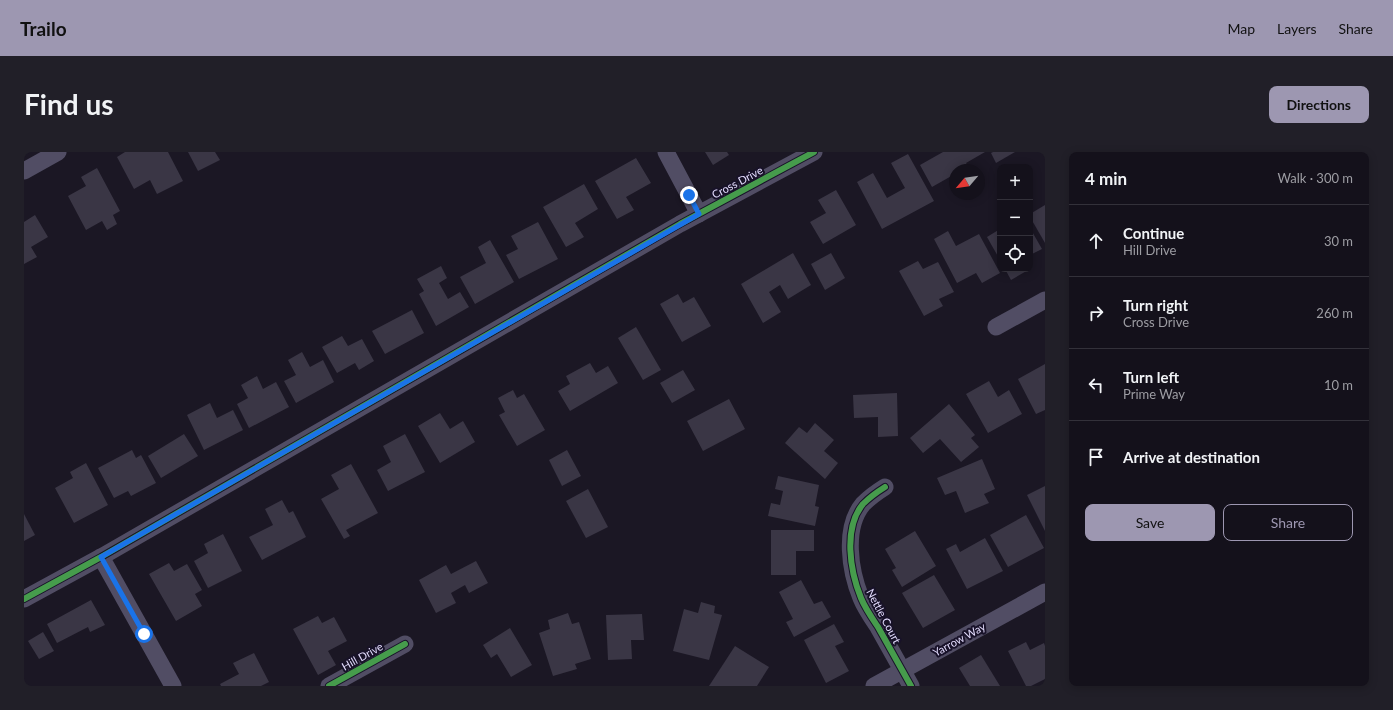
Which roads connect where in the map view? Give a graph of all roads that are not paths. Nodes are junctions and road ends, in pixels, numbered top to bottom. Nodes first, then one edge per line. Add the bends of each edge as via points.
1 (58, 152) edge
2 (666, 152) edge
3 (814, 152) edge
4 (24, 171) edge
5 (699, 214) junction
6 (1045, 300) edge
7 (996, 327) dead end
8 (885, 487) dead end
9 (101, 557) junction
10 (1045, 592) edge
11 (24, 599) edge
12 (404, 644) dead end
13 (902, 670) junction
14 (173, 686) edge
15 (329, 686) edge
16 (874, 686) edge
17 (911, 686) edge

1 - 4 street
2 - 5 street
3 - 5 street, Cross Drive
5 - 9 street, Cross Drive
6 - 7 street
8 - 13 street, Nettle Court via 862,505 853,526 850,544 853,571 861,598
9 - 11 street, Cross Drive
9 - 14 street
10 - 13 street, Yarrow Way
12 - 15 street, Hill Drive
13 - 16 street, Yarrow Way
13 - 17 street, Nettle Court

